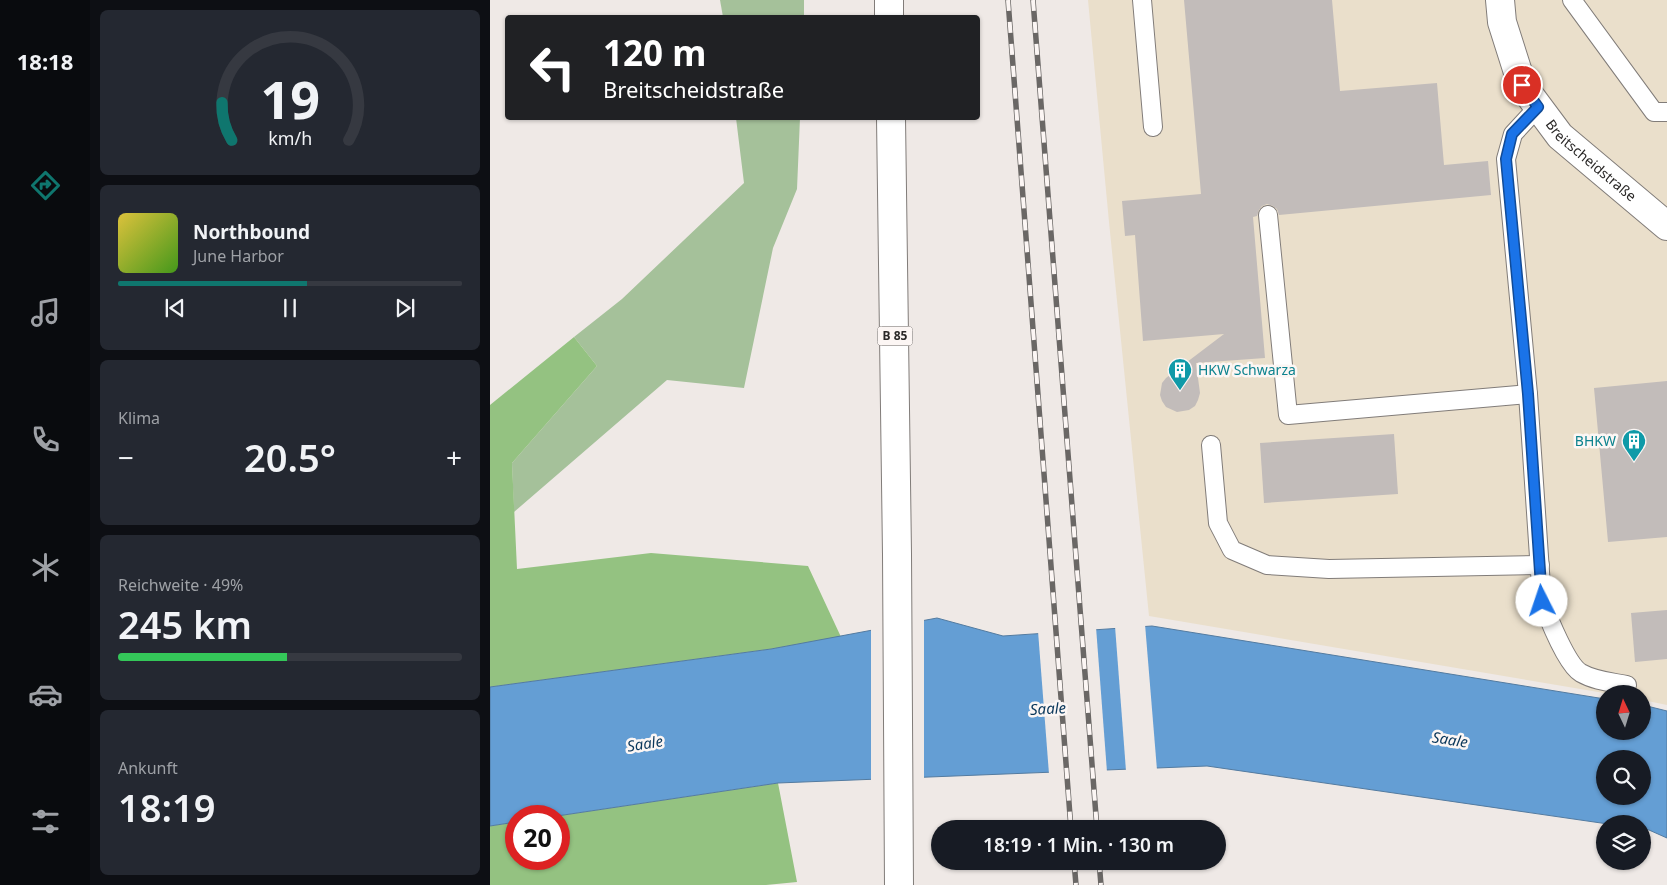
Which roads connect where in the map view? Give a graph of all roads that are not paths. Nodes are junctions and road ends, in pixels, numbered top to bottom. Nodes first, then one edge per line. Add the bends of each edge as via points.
1 (889, 0) edge
2 (1142, 0) edge
3 (1500, 0) edge
4 (1572, 0) edge
5 (889, 15) edge
6 (1538, 107) junction
7 (1667, 112) edge
8 (892, 120) edge
9 (1153, 127) dead end
10 (1268, 215) dead end
11 (1667, 226) edge
12 (1528, 394) junction
13 (1211, 445) dead end
14 (1540, 565) junction
15 (1627, 685) dead end
16 (899, 885) edge

1 - 5 main road
2 - 9 lane
3 - 6 main road, Breitscheidstraße via 1502,22 1522,85
4 - 7 lane via 1654,112
6 - 11 main road, Breitscheidstraße via 1560,136
6 - 12 lane via 1512,134 1506,159
8 - 16 main road, B 85
10 - 12 lane via 1288,415
12 - 14 lane
13 - 14 lane via 1218,523 1232,550 1267,565 1338,569
14 - 15 lane via 1542,601 1552,629 1579,672 1595,680

